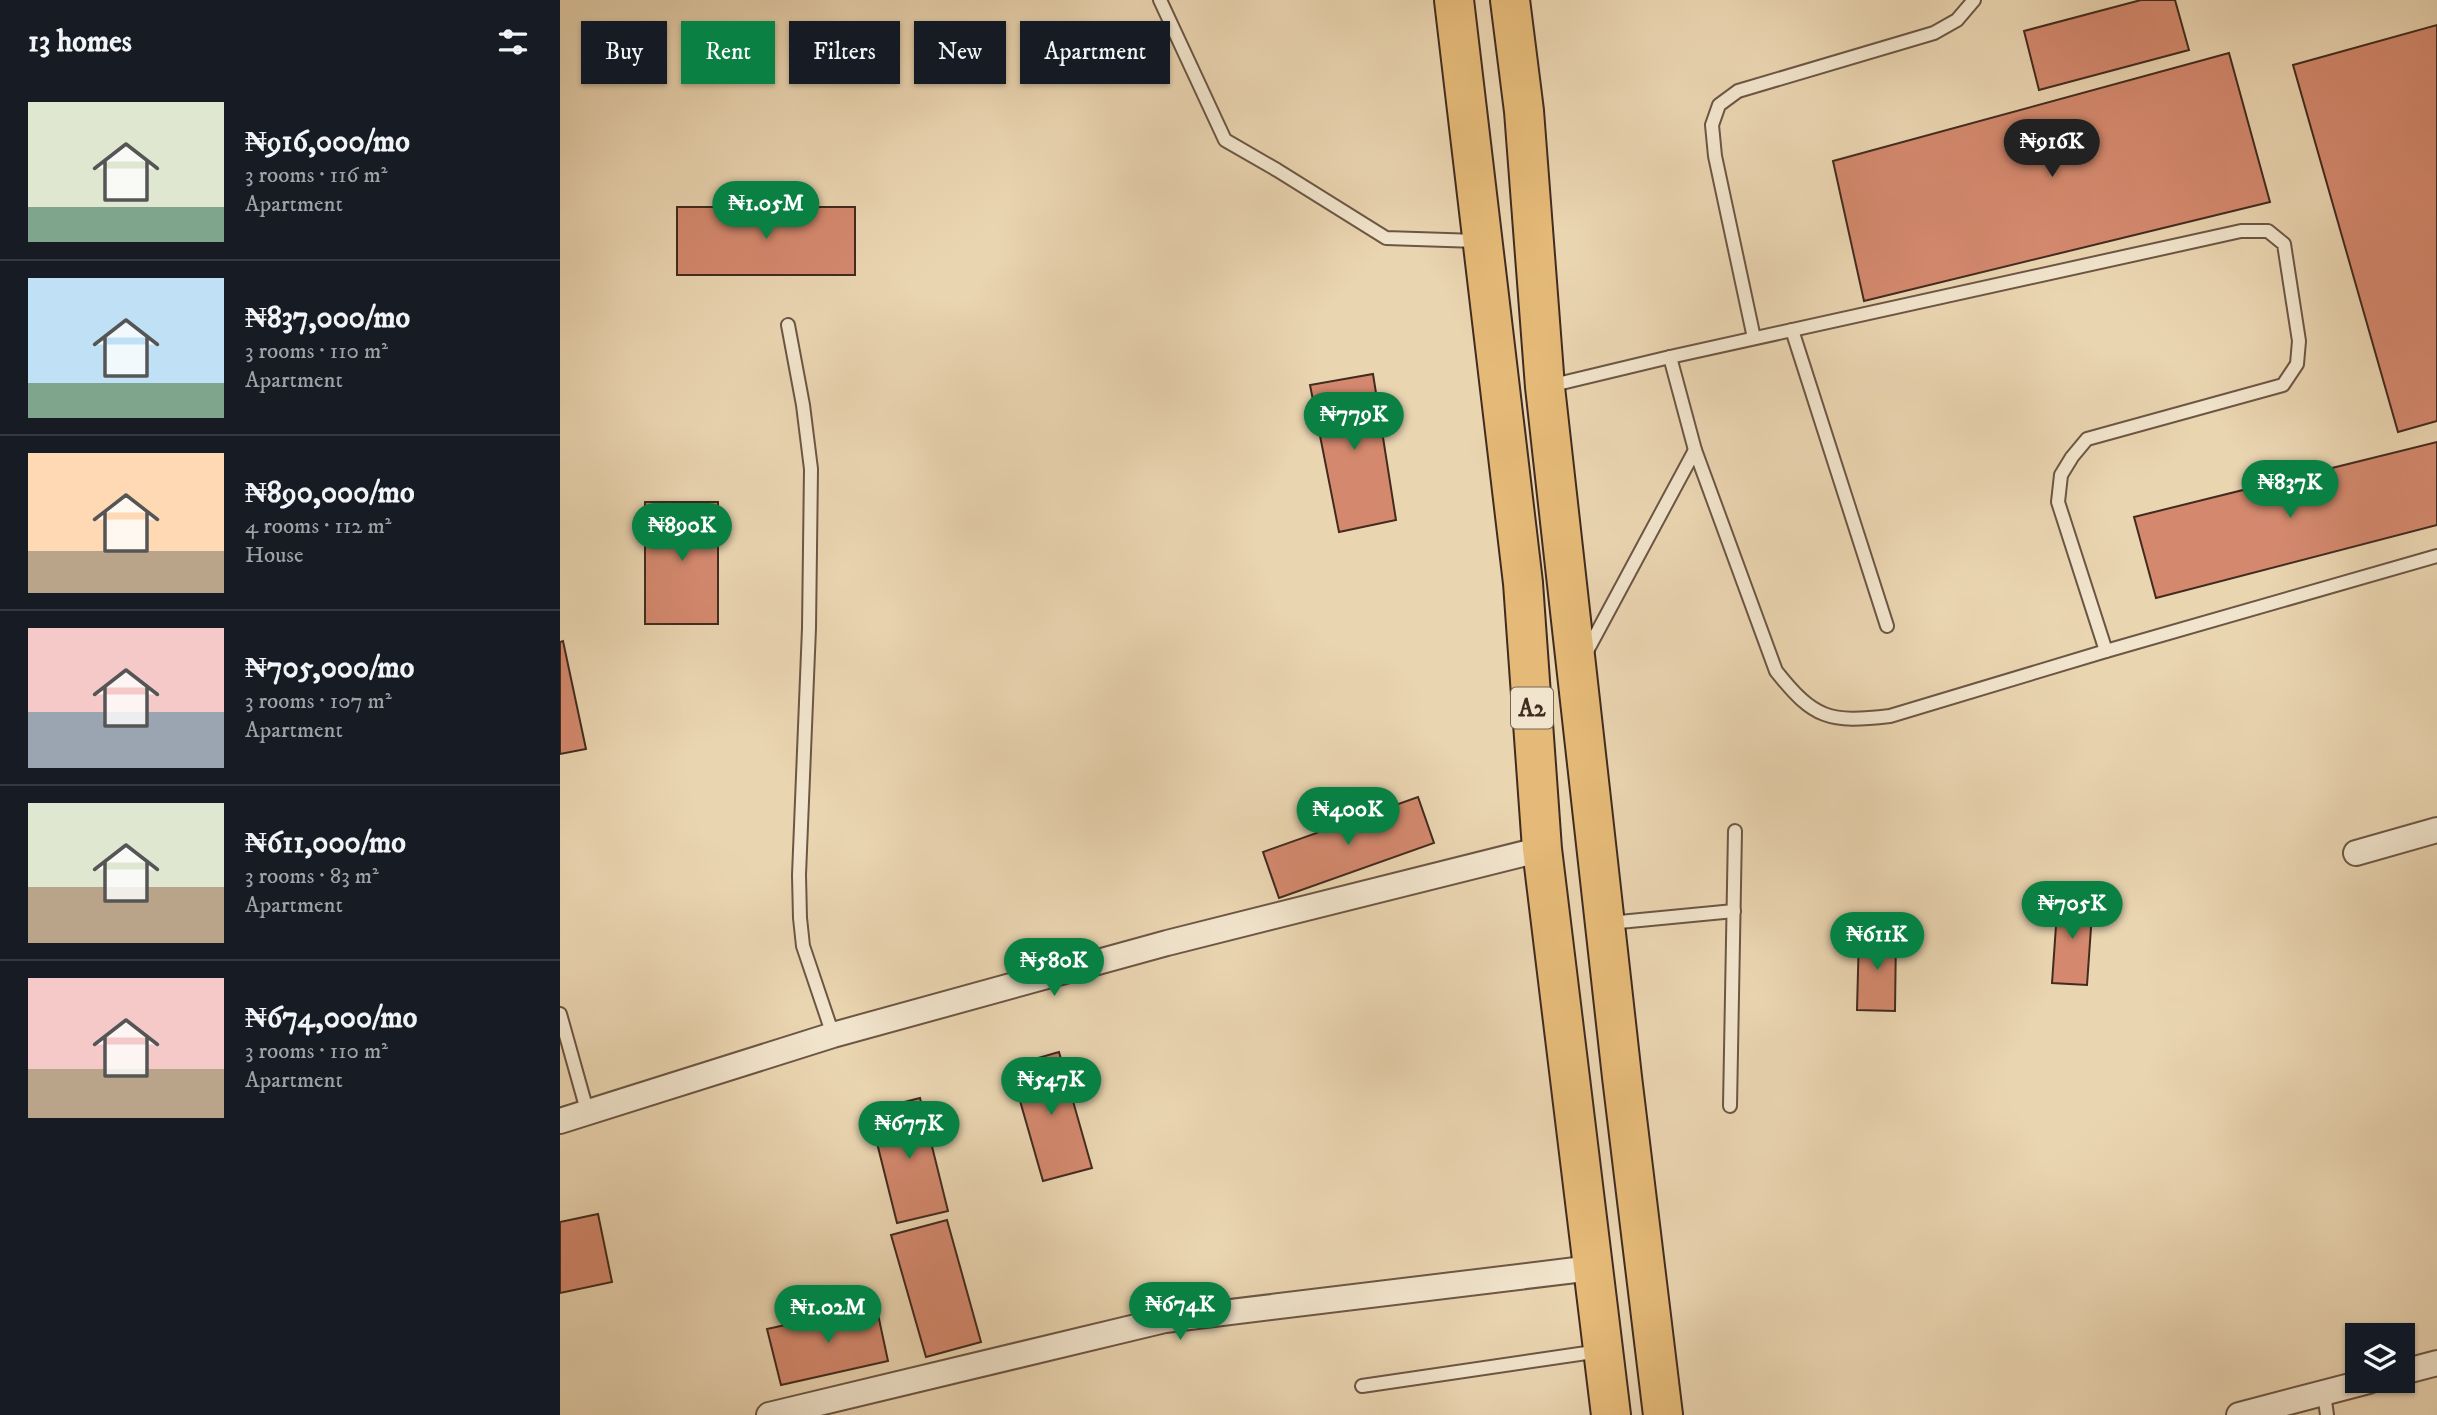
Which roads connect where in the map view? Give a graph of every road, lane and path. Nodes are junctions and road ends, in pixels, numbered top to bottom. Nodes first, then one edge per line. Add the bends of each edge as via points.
1 (1160, 0) edge
2 (1454, 0) edge
3 (1510, 0) edge
4 (1974, 0) edge
5 (1481, 241) junction
6 (789, 325) dead end
7 (1792, 330) junction
8 (1754, 338) junction
9 (1670, 356) junction
10 (1545, 387) junction
11 (1695, 450) junction
12 (2437, 556) edge
13 (1887, 625) dead end
14 (2106, 651) junction
15 (1577, 671) junction
16 (2437, 830) edge
17 (1735, 831) dead end
18 (1542, 849) junction
19 (2356, 853) dead end
20 (1734, 911) junction
21 (1605, 923) junction
22 (560, 1014) edge
23 (833, 1035) junction
24 (1730, 1106) dead end
25 (588, 1114) junction
26 (560, 1121) edge
27 (1592, 1268) junction
28 (1601, 1351) junction
29 (2437, 1363) edge
30 (2415, 1369) edge
31 (1362, 1386) dead end
32 (2346, 1393) edge
33 (2325, 1404) edge
34 (769, 1415) edge
35 (1611, 1415) edge
36 (1663, 1415) edge
37 (2239, 1415) edge

1 - 5 lane via 1225,140 1386,238
2 - 5 highway, A2
3 - 10 highway, A2 via 1524,111
4 - 8 lane via 1957,20 1934,33 1738,91 1719,105 1712,125 1715,156
5 - 18 highway, A2 via 1523,583
6 - 23 lane via 811,469 800,918 803,946
7 - 8 lane
7 - 13 lane
7 - 14 lane via 2241,231 2268,231 2284,244 2299,341 2297,364 2283,385 2087,439 2061,475 2058,502
8 - 9 lane
9 - 10 lane
9 - 11 lane
10 - 15 highway, A2
11 - 14 lane via 1776,671 1799,699 1826,716 1853,720 1890,716
11 - 15 lane
12 - 14 lane
15 - 21 highway, A2
16 - 19 street
17 - 20 lane
18 - 23 street via 1167,943
18 - 27 highway, A2
20 - 21 lane
20 - 24 lane
21 - 36 highway, A2
22 - 25 lane
23 - 25 street
25 - 26 street
27 - 28 highway, A2
27 - 34 street via 1165,1321
28 - 31 lane
28 - 35 highway, A2
29 - 30 street
32 - 33 street
33 - 37 street

